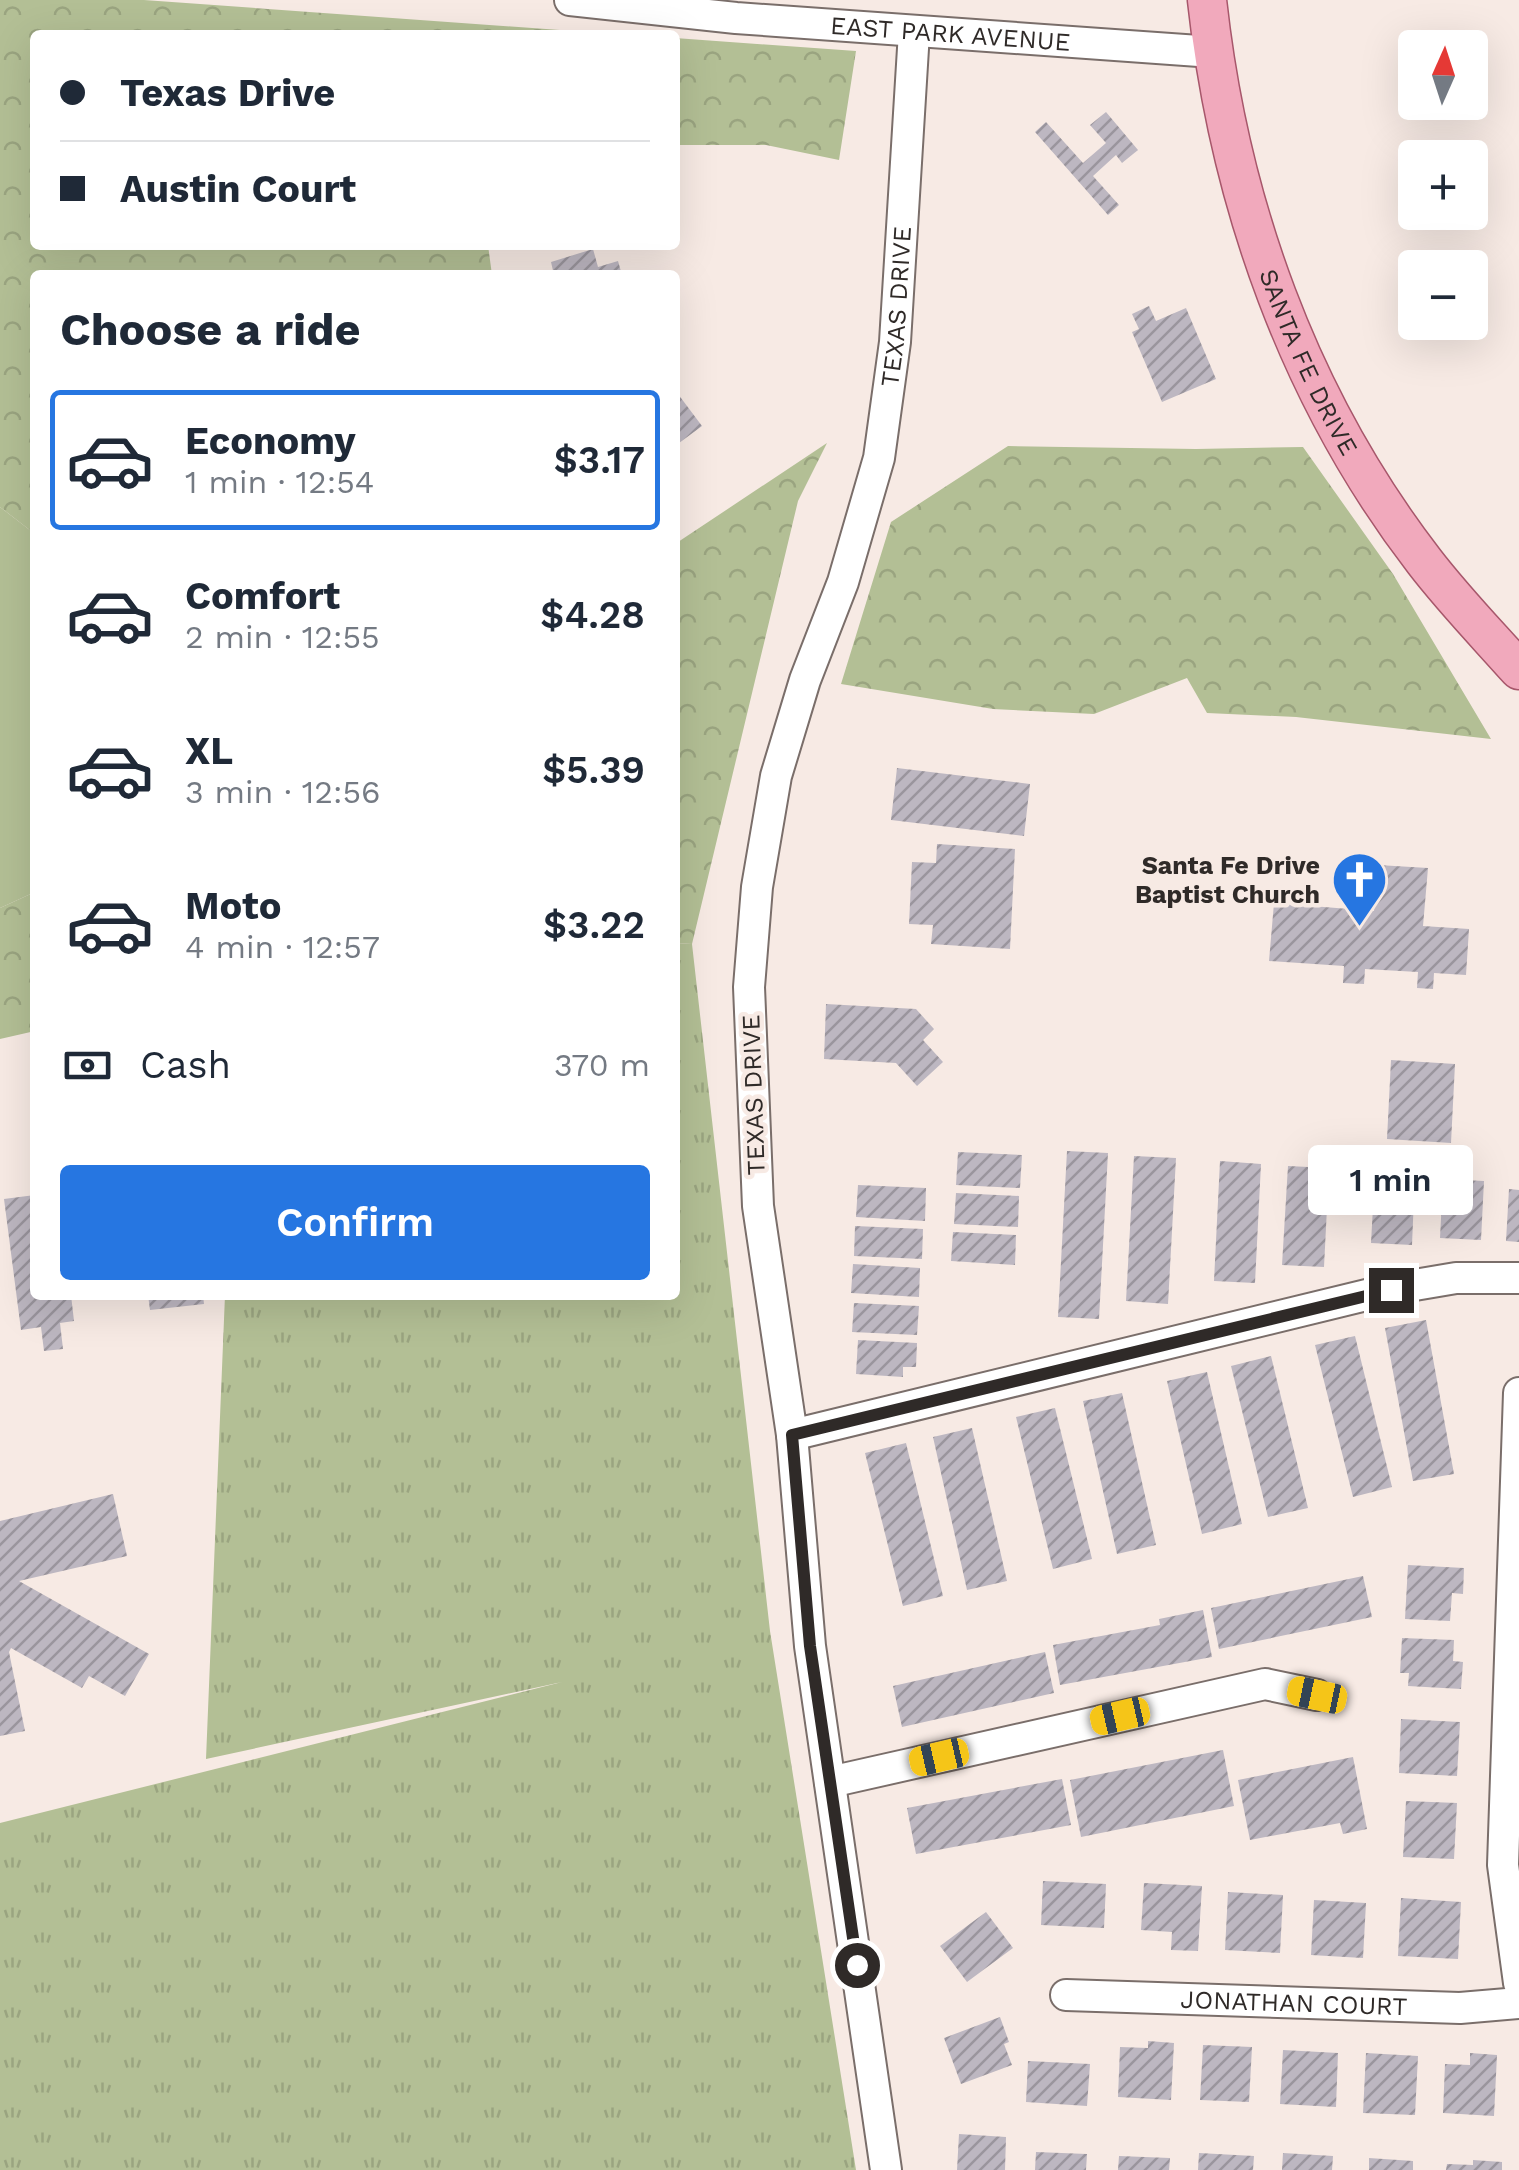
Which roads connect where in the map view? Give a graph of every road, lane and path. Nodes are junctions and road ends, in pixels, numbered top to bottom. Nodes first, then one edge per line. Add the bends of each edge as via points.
1 (570, 0) edge
2 (1207, 0) edge
3 (737, 9) edge
4 (914, 32) junction
5 (1212, 52) junction
6 (1519, 670) edge
7 (1519, 1278) edge
8 (1519, 1393) edge
9 (792, 1435) junction
10 (1514, 1617) edge
11 (1317, 1695) dead end
12 (830, 1782) junction
13 (1519, 1984) edge
14 (1066, 1994) dead end
15 (1519, 2002) edge
16 (886, 2170) edge

1 - 3 street, EAST PARK AVENUE
2 - 5 main road, SANTA FE DRIVE
3 - 4 street, EAST PARK AVENUE
4 - 5 street, EAST PARK AVENUE
4 - 9 street, TEXAS DRIVE via 895,342 879,458 776,776 756,886 749,987 758,1206
5 - 6 main road, SANTA FE DRIVE via 1254,234 1306,366 1423,560
7 - 9 street via 1456,1278 1391,1290
8 - 10 street
9 - 12 street, TEXAS DRIVE via 810,1646
10 - 13 street via 1504,1864
11 - 12 street via 1265,1684
12 - 16 street, TEXAS DRIVE
14 - 15 street, JONATHAN COURT via 1460,2008

